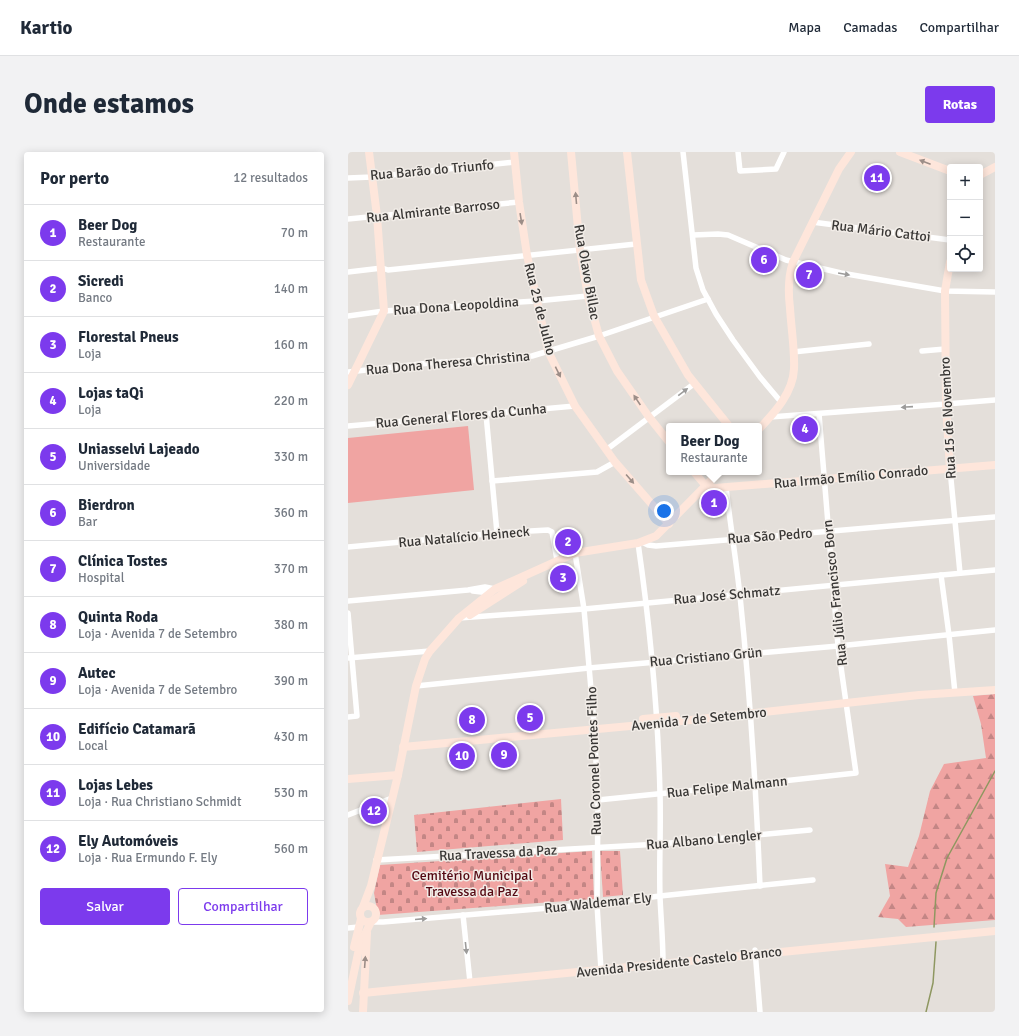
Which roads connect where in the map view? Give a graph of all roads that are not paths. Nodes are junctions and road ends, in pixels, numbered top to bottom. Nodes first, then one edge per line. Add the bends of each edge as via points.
1 (369, 152) edge
2 (514, 152) edge
3 (571, 152) edge
4 (627, 152) edge
5 (683, 152) edge
6 (738, 152) edge
7 (784, 152) edge
8 (900, 152) edge
9 (849, 153) edge
10 (515, 162) junction
11 (995, 167) edge
12 (947, 170) edge
13 (983, 173) edge
14 (372, 177) junction
15 (348, 178) edge
16 (519, 202) junction
17 (377, 216) junction
18 (348, 219) edge
19 (812, 222) junction
20 (693, 235) junction
21 (947, 240) edge
22 (636, 244) junction
23 (580, 250) junction
24 (527, 255) junction
25 (793, 262) junction
26 (382, 268) junction
27 (348, 272) edge
28 (948, 272) edge
29 (945, 291) junction
30 (995, 292) edge
31 (588, 296) junction
32 (708, 299) junction
33 (536, 301) junction
34 (384, 311) junction
35 (348, 316) edge
36 (654, 316) junction
37 (599, 336) junction
38 (869, 344) dead end
39 (945, 349) junction
40 (548, 351) junction
41 (922, 351) dead end
42 (793, 352) junction
43 (352, 372) edge
44 (695, 383) junction
45 (348, 385) edge
46 (995, 400) edge
47 (781, 402) junction
48 (946, 404) junction
49 (574, 406) junction
50 (486, 414) junction
51 (819, 414) junction
52 (649, 417) junction
53 (770, 417) junction
54 (727, 423) edge
55 (348, 426) edge
56 (762, 426) edge
57 (666, 438) edge
58 (606, 450) junction
59 (615, 462) junction
60 (995, 465) edge
61 (950, 469) junction
62 (697, 475) edge
63 (716, 475) edge
64 (825, 479) junction
65 (492, 481) junction
66 (706, 486) junction
67 (726, 487) junction
68 (995, 516) edge
69 (955, 520) junction
70 (669, 524) junction
71 (828, 532) junction
72 (497, 533) junction
73 (657, 535) junction
74 (732, 539) junction
75 (640, 542) junction
76 (663, 546) junction
77 (348, 547) edge
78 (575, 553) junction
79 (557, 560) junction
80 (995, 570) edge
81 (960, 573) junction
82 (941, 575) junction
83 (832, 586) junction
84 (495, 594) junction
85 (740, 594) junction
86 (348, 601) edge
87 (646, 603) junction
88 (584, 609) junction
89 (348, 613) edge
90 (462, 618) junction
91 (995, 630) edge
92 (949, 635) junction
93 (838, 646) junction
94 (430, 652) junction
95 (745, 654) junction
96 (350, 658) edge
97 (653, 662) junction
98 (590, 668) junction
99 (995, 685) edge
100 (416, 686) junction
101 (995, 690) edge
102 (955, 691) junction
103 (847, 701) junction
104 (750, 712) junction
105 (348, 717) edge
106 (656, 721) junction
107 (594, 727) junction
108 (404, 744) junction
109 (856, 772) joint
110 (398, 775) junction
111 (348, 779) edge
112 (755, 784) junction
113 (660, 794) junction
114 (392, 798) junction
115 (598, 800) junction
116 (348, 815) edge
117 (810, 830) dead end
118 (758, 836) junction
119 (660, 844) junction
120 (597, 847) junction
121 (376, 860) junction
122 (813, 880) dead end
123 (371, 886) junction
124 (760, 886) junction
125 (660, 896) junction
126 (597, 904) junction
127 (363, 907) junction
128 (374, 907) junction
129 (463, 915) junction
130 (361, 919) junction
131 (995, 926) edge
132 (359, 927) junction
133 (348, 928) edge
134 (368, 929) junction
135 (995, 931) edge
136 (858, 942) junction
137 (755, 952) junction
138 (663, 961) junction
139 (600, 967) junction
140 (348, 978) edge
141 (470, 980) junction
142 (363, 990) junction
143 (348, 1001) edge
144 (363, 1012) edge
145 (760, 1012) edge

1 - 14 main road
2 - 10 main road, Rua 25 de Julho
23 -> 3 main road, Rua Olavo Billac
4 - 22 main road
5 - 20 street
6 - 7 street via 740,171 776,169
12 -> 8 main road
9 - 19 main road
10 - 14 street, Rua Barão do Triunfo
10 - 16 main road, Rua 25 de Julho
11 - 13 main road
14 - 15 street, Rua Barão do Triunfo
14 - 17 main road
16 - 17 street, Rua Almirante Barroso
16 -> 24 main road, Rua 25 de Julho
17 - 18 street, Rua Almirante Barroso
17 - 26 main road
19 - 21 street, Rua Mário Cattoi
19 - 25 main road
20 - 25 street via 728,236
20 - 32 street via 696,268
22 - 23 street
22 - 36 main road via 641,280
23 - 24 street
23 - 31 main road, Rua Olavo Billac
24 - 26 street via 388,270
24 - 33 main road, Rua 25 de Julho
25 -> 29 street
25 - 42 main road via 788,289
26 - 27 street
26 - 34 main road
28 - 29 main road, Rua 15 de Novembro
29 - 30 street
29 - 39 main road, Rua 15 de Novembro
31 - 33 street, Rua Dona Leopoldina
31 - 37 main road, Rua Olavo Billac
32 - 36 street, Rua Dona Theresa Christina
32 - 47 street via 733,340
33 - 34 street, Rua Dona Leopoldina
33 - 40 main road, Rua 25 de Julho
34 - 35 street, Rua Dona Leopoldina
34 - 43 main road
36 - 37 street, Rua Dona Theresa Christina
36 - 44 main road
37 - 40 street, Rua Dona Theresa Christina
52 -> 37 main road, Rua Olavo Billac via 617,371
38 - 42 street
39 - 41 street
39 - 48 main road, Rua 15 de Novembro
40 - 43 street, Rua Dona Theresa Christina via 532,356 430,363
40 -> 49 main road, Rua 25 de Julho
42 - 47 main road via 793,376
43 - 45 main road
52 -> 44 street
44 - 54 main road
46 - 48 street
47 - 53 main road
48 -> 51 street
48 - 61 main road, Rua 15 de Novembro
49 - 50 street, Rua General Flores da Cunha
49 - 58 main road, Rua 25 de Julho
50 - 55 street, Rua General Flores da Cunha
50 - 65 street
51 - 53 street
51 - 64 street, Rua Júlio Francisco Born
52 - 57 main road, Rua Olavo Billac
52 - 58 street
53 - 56 main road
58 - 59 main road, Rua 25 de Julho
59 - 65 street via 597,472
59 -> 70 main road, Rua 25 de Julho
60 - 61 main road, Rua Irmão Emílio Conrado
61 - 64 main road, Rua Irmão Emílio Conrado
61 - 69 street, Rua 15 de Novembro
62 - 66 main road
63 - 66 main road
64 - 67 main road, Rua Irmão Emílio Conrado
64 - 71 street, Rua Júlio Francisco Born
65 - 72 street
66 - 67 main road, Rua Irmão Emílio Conrado
66 - 70 main road
67 - 74 street
68 - 69 street, Rua São Pedro
69 - 71 street, Rua São Pedro
69 - 81 street, Rua 15 de Novembro
70 - 73 main road
71 - 74 street, Rua São Pedro
71 - 83 street, Rua Júlio Francisco Born
72 - 77 street, Rua Natalício Heineck
72 - 79 street, Rua Natalício Heineck via 550,530
73 - 75 main road
73 - 76 street
74 - 76 street, Rua São Pedro
74 - 85 street
75 - 76 street, Rua São Pedro via 648,546
75 - 78 main road
75 - 87 street
78 - 79 main road
78 - 88 street, Rua Coronel Pontes Filho
79 - 84 main road
80 - 81 street, Rua José Schmatz
81 - 82 street, Rua José Schmatz
82 - 83 street, Rua José Schmatz
82 - 92 street
83 - 85 street, Rua José Schmatz
83 - 93 street, Rua Júlio Francisco Born
84 - 86 street via 485,587
84 - 90 main road
85 - 87 street, Rua José Schmatz
85 - 95 street
87 - 88 street, Rua José Schmatz
87 - 97 street
88 - 90 street, Rua José Schmatz
88 - 98 street, Rua Coronel Pontes Filho
89 - 96 street
90 - 94 main road
91 - 92 street, Rua Cristiano Grün
92 - 93 street, Rua Cristiano Grün
92 - 102 street
93 - 95 street, Rua Cristiano Grün
93 - 103 street, Rua Júlio Francisco Born
94 - 96 street
94 - 100 main road
95 - 97 street, Rua Cristiano Grün
95 - 104 street
96 - 105 street via 357,716
97 - 98 street, Rua Cristiano Grün
97 - 106 street
98 - 100 street, Rua Cristiano Grün
98 - 107 street, Rua Coronel Pontes Filho
99 - 102 main road, Avenida 7 de Setembro
100 - 108 main road
101 - 102 main road, Avenida 7 de Setembro
102 - 103 main road, Avenida 7 de Setembro
103 - 104 main road, Avenida 7 de Setembro
103 - 109 street, Rua Júlio Francisco Born
104 - 106 main road, Avenida 7 de Setembro
104 - 112 street
106 - 107 main road, Avenida 7 de Setembro
106 - 113 street
107 - 108 main road, Avenida 7 de Setembro
107 - 115 street, Rua Coronel Pontes Filho
108 - 110 main road
109 - 112 street, Rua Felipe Malmann
110 - 111 main road
110 - 114 main road
112 - 113 street, Rua Felipe Malmann
112 - 118 street
113 - 115 street, Rua Felipe Malmann
113 - 119 street
114 - 116 street
114 - 121 main road
115 - 120 street, Rua Coronel Pontes Filho
117 - 118 street, Rua Albano Lengler
118 - 119 street, Rua Albano Lengler
118 - 124 street
119 - 120 street, Rua Albano Lengler
119 - 125 street
120 - 121 street, Rua Travessa da Paz
120 - 126 street, Rua Coronel Pontes Filho
121 - 123 main road
122 - 124 street, Rua Waldemar Ely
123 - 127 main road
123 - 128 main road
124 - 125 street, Rua Waldemar Ely
125 - 126 street, Rua Waldemar Ely
125 - 138 street
126 - 129 street, Rua Waldemar Ely
126 - 139 street, Rua Coronel Pontes Filho
127 - 128 main road
127 - 130 main road
128 - 134 main road via 376,917
134 -> 129 street, Rua Waldemar Ely via 382,922
129 -> 141 street
130 - 132 main road
130 - 134 main road via 367,922
131 - 136 main road, Avenida Presidente Castelo Branco
132 - 133 street
132 - 140 main road
142 -> 134 main road
134 - 143 main road via 360,944
135 - 136 main road, Avenida Presidente Castelo Branco
136 - 137 main road, Avenida Presidente Castelo Branco
137 - 138 main road, Avenida Presidente Castelo Branco
137 - 145 street
138 - 139 main road, Avenida Presidente Castelo Branco
139 - 141 main road, Avenida Presidente Castelo Branco
141 - 142 main road, Avenida Presidente Castelo Branco
142 - 144 main road

